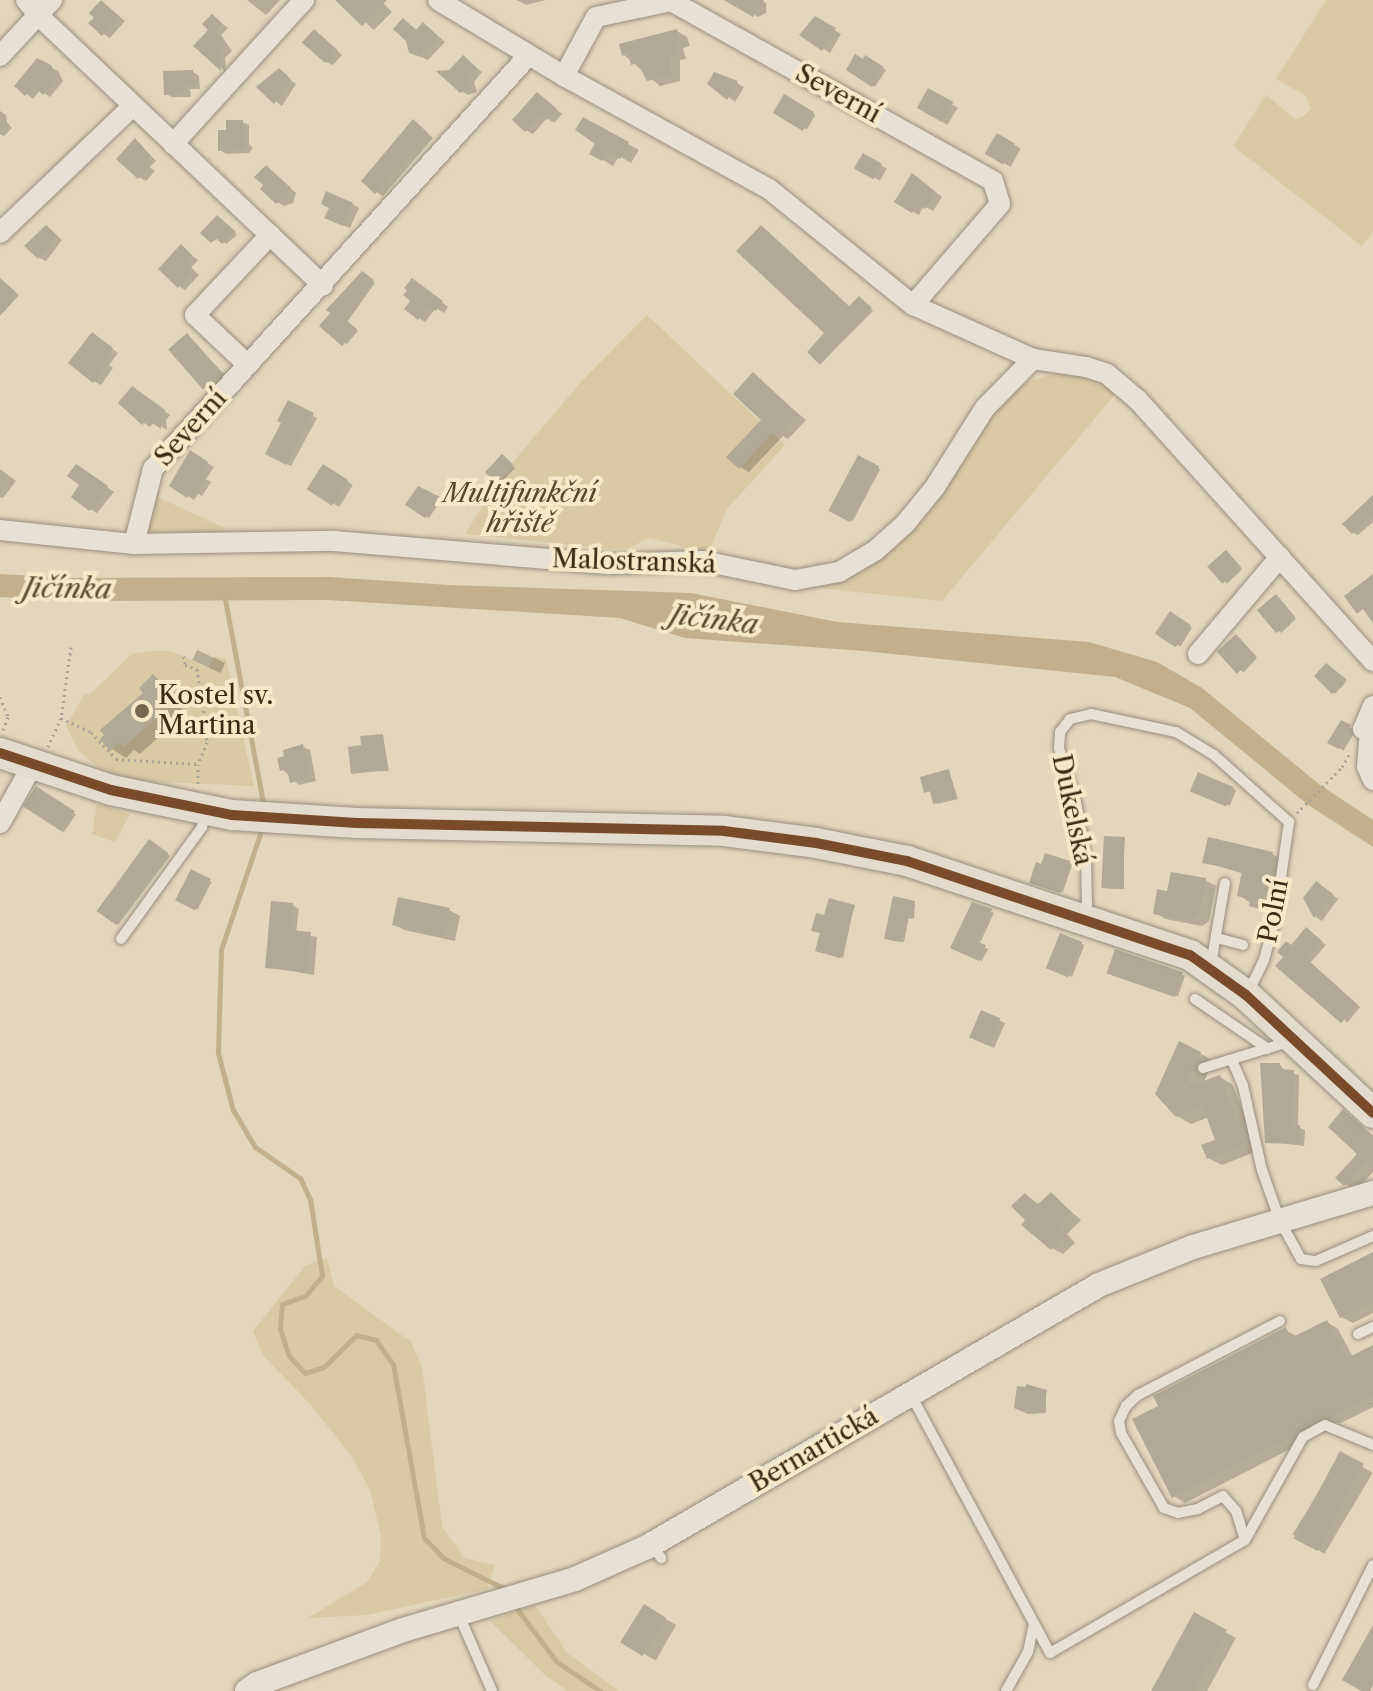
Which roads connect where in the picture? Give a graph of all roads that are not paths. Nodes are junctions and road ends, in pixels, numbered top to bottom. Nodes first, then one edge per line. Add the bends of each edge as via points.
1 (304, 0) edge
2 (438, 0) edge
3 (39, 5) edge
4 (529, 55) junction
5 (0, 56) edge
6 (564, 76) junction
7 (133, 106) junction
8 (173, 144) junction
9 (0, 233) edge
10 (270, 235) junction
11 (323, 285) junction
12 (913, 305) junction
13 (1033, 359) junction
14 (248, 365) junction
15 (0, 530) edge
16 (134, 544) junction
17 (1280, 557) junction
18 (1198, 654) dead end
19 (1373, 661) edge
20 (1373, 706) edge
21 (1, 743) edge
22 (40, 757) junction
23 (1373, 780) edge
24 (204, 805) junction
25 (1292, 819) joint
26 (0, 823) edge
27 (1225, 883) dead end
28 (1083, 917) junction
29 (121, 939) dead end
30 (1243, 945) dead end
31 (1213, 952) junction
32 (1246, 995) junction
33 (1195, 999) dead end
34 (1281, 1044) junction
35 (1232, 1060) junction
36 (1203, 1068) dead end
37 (1373, 1113) edge
38 (1373, 1193) edge
39 (1280, 1221) junction
40 (1373, 1236) edge
41 (1280, 1321) dead end
42 (1373, 1327) edge
43 (1358, 1334) dead end
44 (911, 1393) junction
45 (1373, 1445) edge
46 (1245, 1540) junction
47 (1373, 1565) edge
48 (459, 1615) junction
49 (1034, 1624) junction
50 (1313, 1685) dead end
51 (247, 1691) edge
52 (492, 1691) edge
53 (1006, 1691) edge

1 - 8 street
2 - 4 street
3 - 5 street
3 - 7 street
4 - 6 street
4 - 11 street, Severní
6 - 12 street via 769,189
6 - 12 street, Severní via 596,17 671,1 993,181 1000,204
7 - 8 street
7 - 9 street
8 - 10 street
10 - 11 street
10 - 14 street, Severní via 195,315
11 - 14 street, Severní
12 - 13 street
13 - 16 street, Malostranská via 985,408 905,524 839,572 795,580 703,561 610,564 334,541
13 - 17 street via 1086,367 1117,382
14 - 16 street, Severní via 153,469
15 - 16 street, Malostranská
17 - 18 street
17 - 19 street
20 - 23 street via 1363,729 1370,732 1367,766
21 - 22 main road
22 - 24 main road via 111,790
22 - 26 street
24 - 28 main road via 284,820 679,828 771,836 907,861
24 - 29 lane via 202,827
25 - 28 lane, Dukelská via 1214,755 1176,732 1115,717 1078,716 1064,725 1058,740 1086,860
25 - 32 lane, Polní via 1268,947
27 - 31 lane
28 - 31 main road via 1169,946
30 - 31 lane
31 - 32 main road
32 - 34 main road
33 - 34 lane
34 - 35 lane
34 - 37 main road
35 - 36 lane
35 - 39 lane
38 - 39 street, Bernartická
39 - 40 lane via 1301,1259 1308,1261
39 - 44 street, Bernartická via 1193,1247 1099,1285
41 - 46 lane via 1138,1395 1119,1421 1164,1508 1178,1513 1198,1509 1223,1496 1236,1511
42 - 43 lane
44 - 48 street, Bernartická via 656,1551
44 - 49 lane
45 - 46 lane via 1325,1425 1303,1437
46 - 49 lane via 1050,1653
47 - 50 lane
48 - 51 street, Bernartická via 403,1630
48 - 52 lane
49 - 53 lane via 1028,1652

